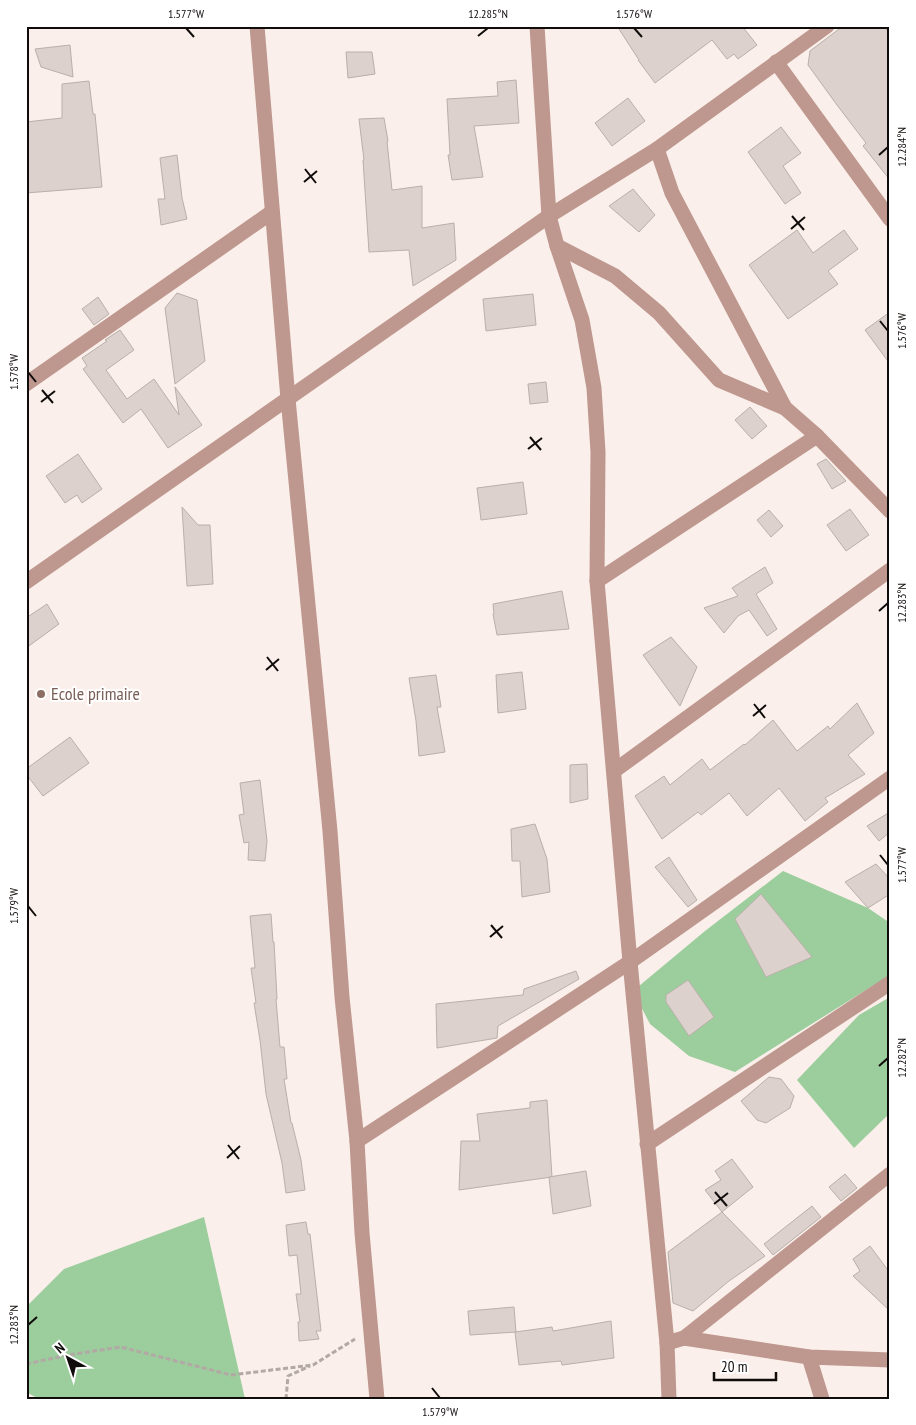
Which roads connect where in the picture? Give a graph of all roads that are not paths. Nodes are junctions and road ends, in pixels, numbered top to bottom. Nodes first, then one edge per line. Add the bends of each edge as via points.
1 (257, 26) edge
2 (538, 26) edge
3 (827, 26) edge
4 (776, 62) junction
5 (657, 149) junction
6 (272, 212) junction
7 (549, 216) junction
8 (890, 219) edge
9 (557, 246) junction
10 (26, 384) edge
11 (288, 399) junction
12 (785, 408) junction
13 (817, 436) junction
14 (890, 511) edge
15 (890, 570) edge
16 (597, 581) junction
17 (26, 582) edge
18 (614, 771) junction
19 (890, 778) edge
20 (630, 962) junction
21 (890, 983) edge
22 (357, 1141) junction
23 (647, 1144) junction
24 (890, 1174) edge
25 (684, 1338) junction
26 (667, 1343) junction
27 (808, 1357) junction
28 (890, 1360) edge
29 (376, 1399) edge
30 (669, 1399) edge
31 (822, 1399) edge

1 - 6 street
2 - 7 street
3 - 4 street
4 - 5 street
4 - 8 street
5 - 7 street
5 - 12 street via 672,193
6 - 10 street
6 - 11 street
7 - 9 street
7 - 11 street
9 - 12 street via 615,276 659,313 719,380
9 - 16 street via 582,320 594,388 598,452
11 - 17 street
11 - 22 street
12 - 13 street
13 - 14 street
13 - 16 street
15 - 18 street
16 - 18 street
18 - 20 street
19 - 20 street
20 - 22 street
20 - 23 street
21 - 23 street
22 - 29 street
23 - 26 street
24 - 25 street
25 - 26 street
25 - 27 street
26 - 30 street
27 - 28 street
27 - 31 street

